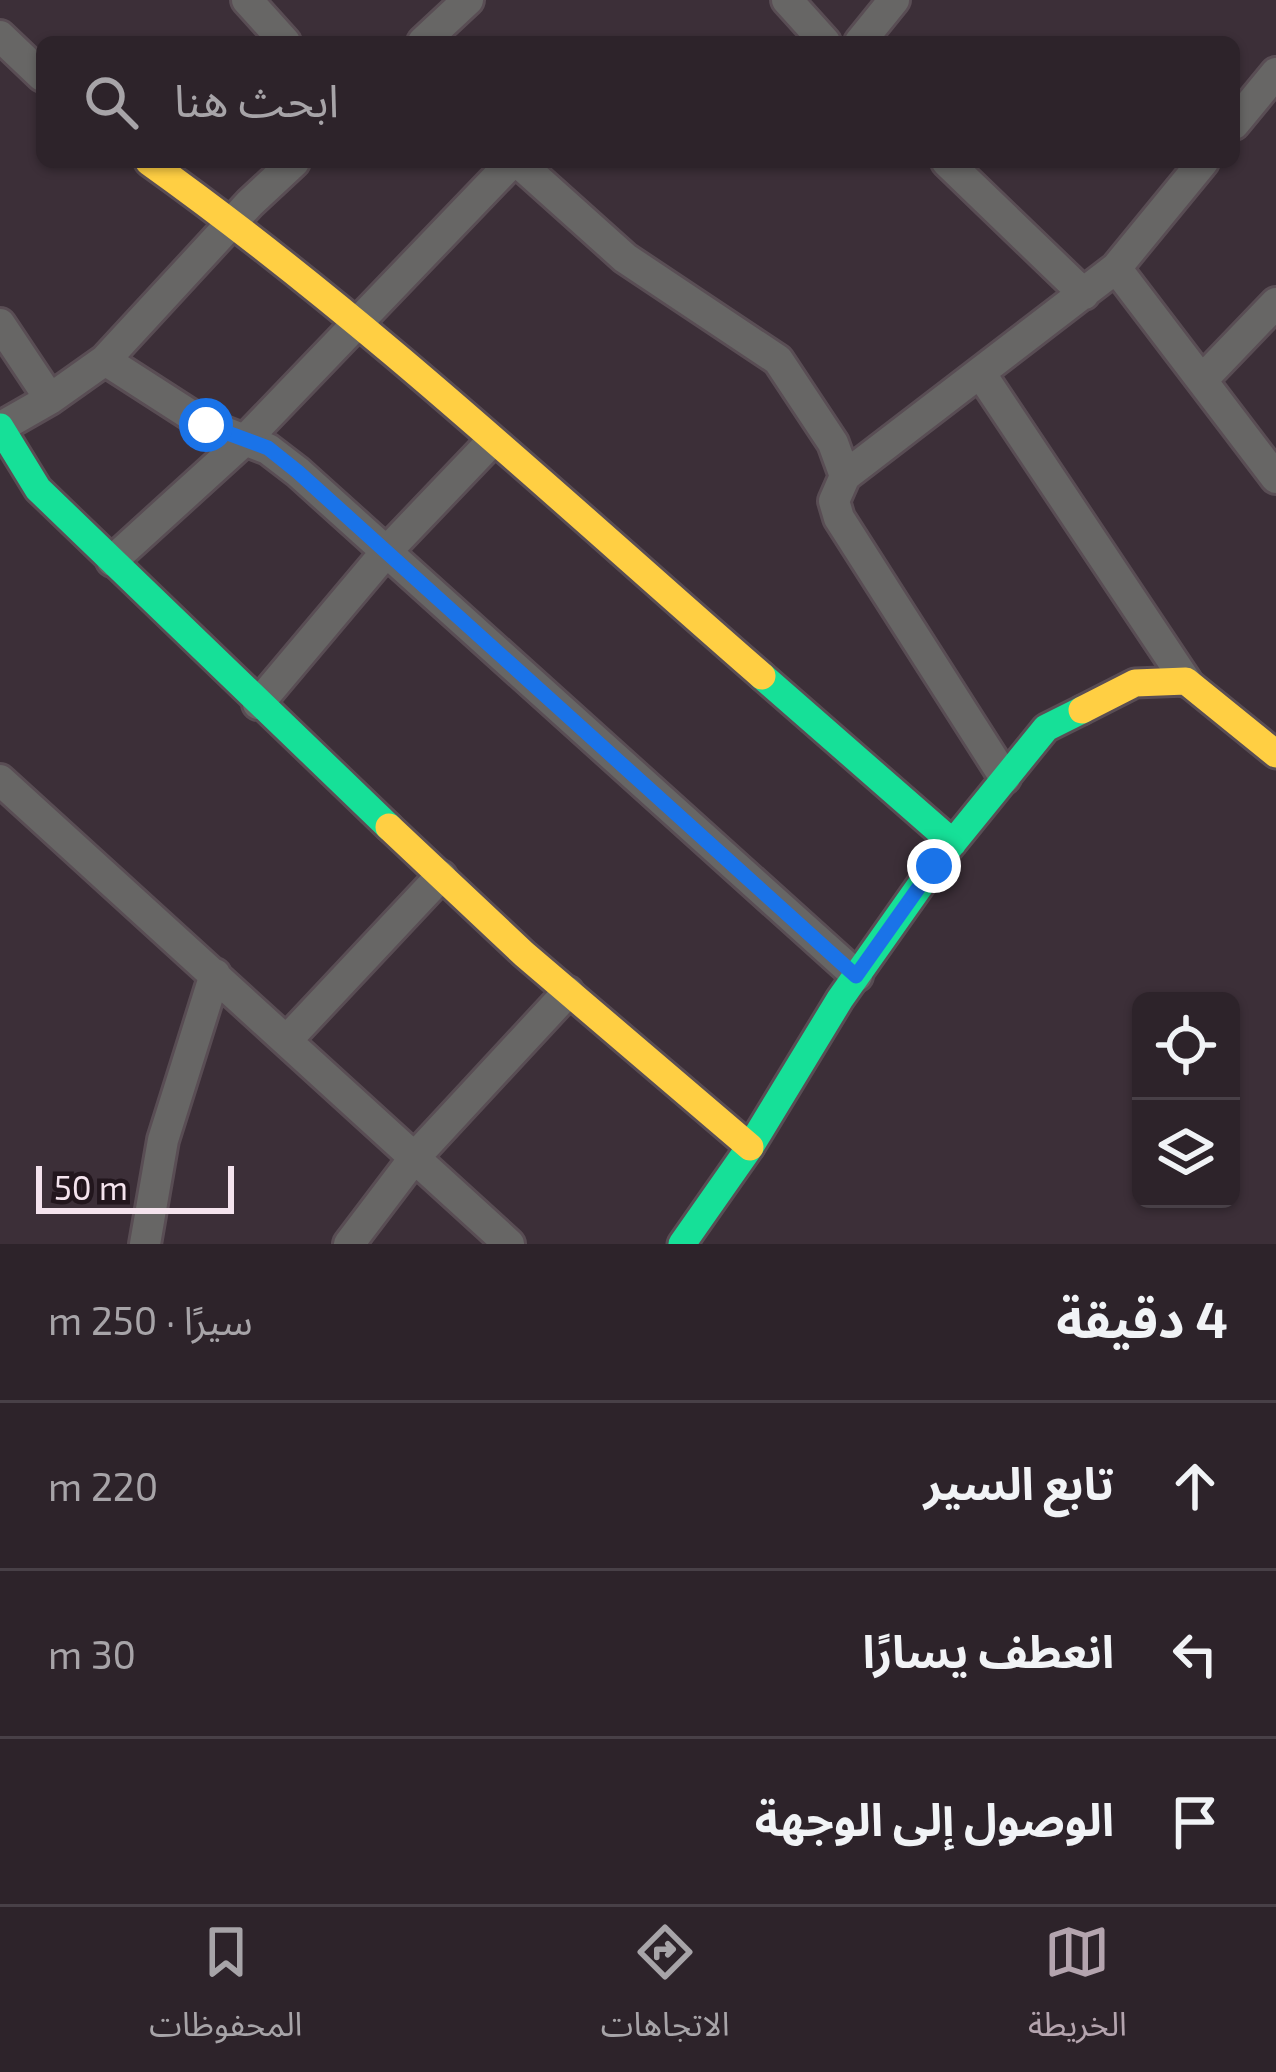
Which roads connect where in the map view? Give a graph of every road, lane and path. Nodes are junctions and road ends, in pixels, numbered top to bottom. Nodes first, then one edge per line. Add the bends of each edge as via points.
1 (247, 0) edge
2 (469, 0) edge
3 (787, 0) edge
4 (893, 0) edge
5 (0, 35) edge
6 (280, 36) edge
7 (430, 36) edge
8 (820, 36) edge
9 (865, 36) edge
10 (36, 70) edge
11 (1276, 73) edge
12 (1240, 117) edge
13 (157, 168) edge
14 (288, 168) edge
15 (509, 168) edge
16 (522, 168) edge
17 (953, 168) edge
18 (1198, 168) edge
19 (232, 222) junction
20 (1116, 268) junction
21 (1084, 294) junction
22 (1276, 303) edge
23 (357, 323) junction
24 (0, 324) edge
25 (105, 360) junction
26 (981, 374) junction
27 (1202, 380) junction
28 (50, 399) junction
29 (0, 427) edge
30 (245, 440) junction
31 (492, 441) junction
32 (845, 476) junction
33 (1276, 478) edge
34 (386, 551) junction
35 (112, 561) junction
36 (1186, 681) junction
37 (259, 704) junction
38 (1276, 754) edge
39 (1005, 778) junction
40 (0, 780) edge
41 (953, 843) junction
42 (441, 876) junction
43 (215, 974) junction
44 (856, 976) junction
45 (568, 992) junction
46 (287, 1040) junction
47 (750, 1147) junction
48 (415, 1157) junction
49 (145, 1244) edge
50 (349, 1244) edge
51 (509, 1244) edge
52 (682, 1244) edge

1 - 6 street
2 - 7 street
3 - 8 street
4 - 9 street
5 - 10 street
11 - 12 street
13 - 19 street
14 - 19 street
15 - 23 street
16 - 32 street via 625,258 778,360 833,443
17 - 21 street
18 - 20 street
19 - 23 street
19 - 25 street
20 - 21 street
20 - 27 street
21 - 26 street
22 - 27 street
23 - 30 street
23 - 31 street
24 - 28 street
25 - 28 street
25 - 30 street via 206,425
26 - 32 street
26 - 36 street
27 - 33 street
28 - 29 street
29 - 35 street via 38,489
30 - 34 street via 268,448
30 - 35 street
31 - 34 street
31 - 41 street
32 - 39 street via 834,501 839,518
34 - 37 street
34 - 44 street
35 - 37 street
36 - 38 street
36 - 39 street via 1135,683 1046,728
37 - 42 street
39 - 41 street
40 - 43 street
41 - 44 street
42 - 45 street
42 - 46 street
43 - 46 street
43 - 49 street via 163,1140
44 - 47 street
45 - 47 street
45 - 48 street
46 - 48 street
47 - 52 street
48 - 50 street
48 - 51 street

